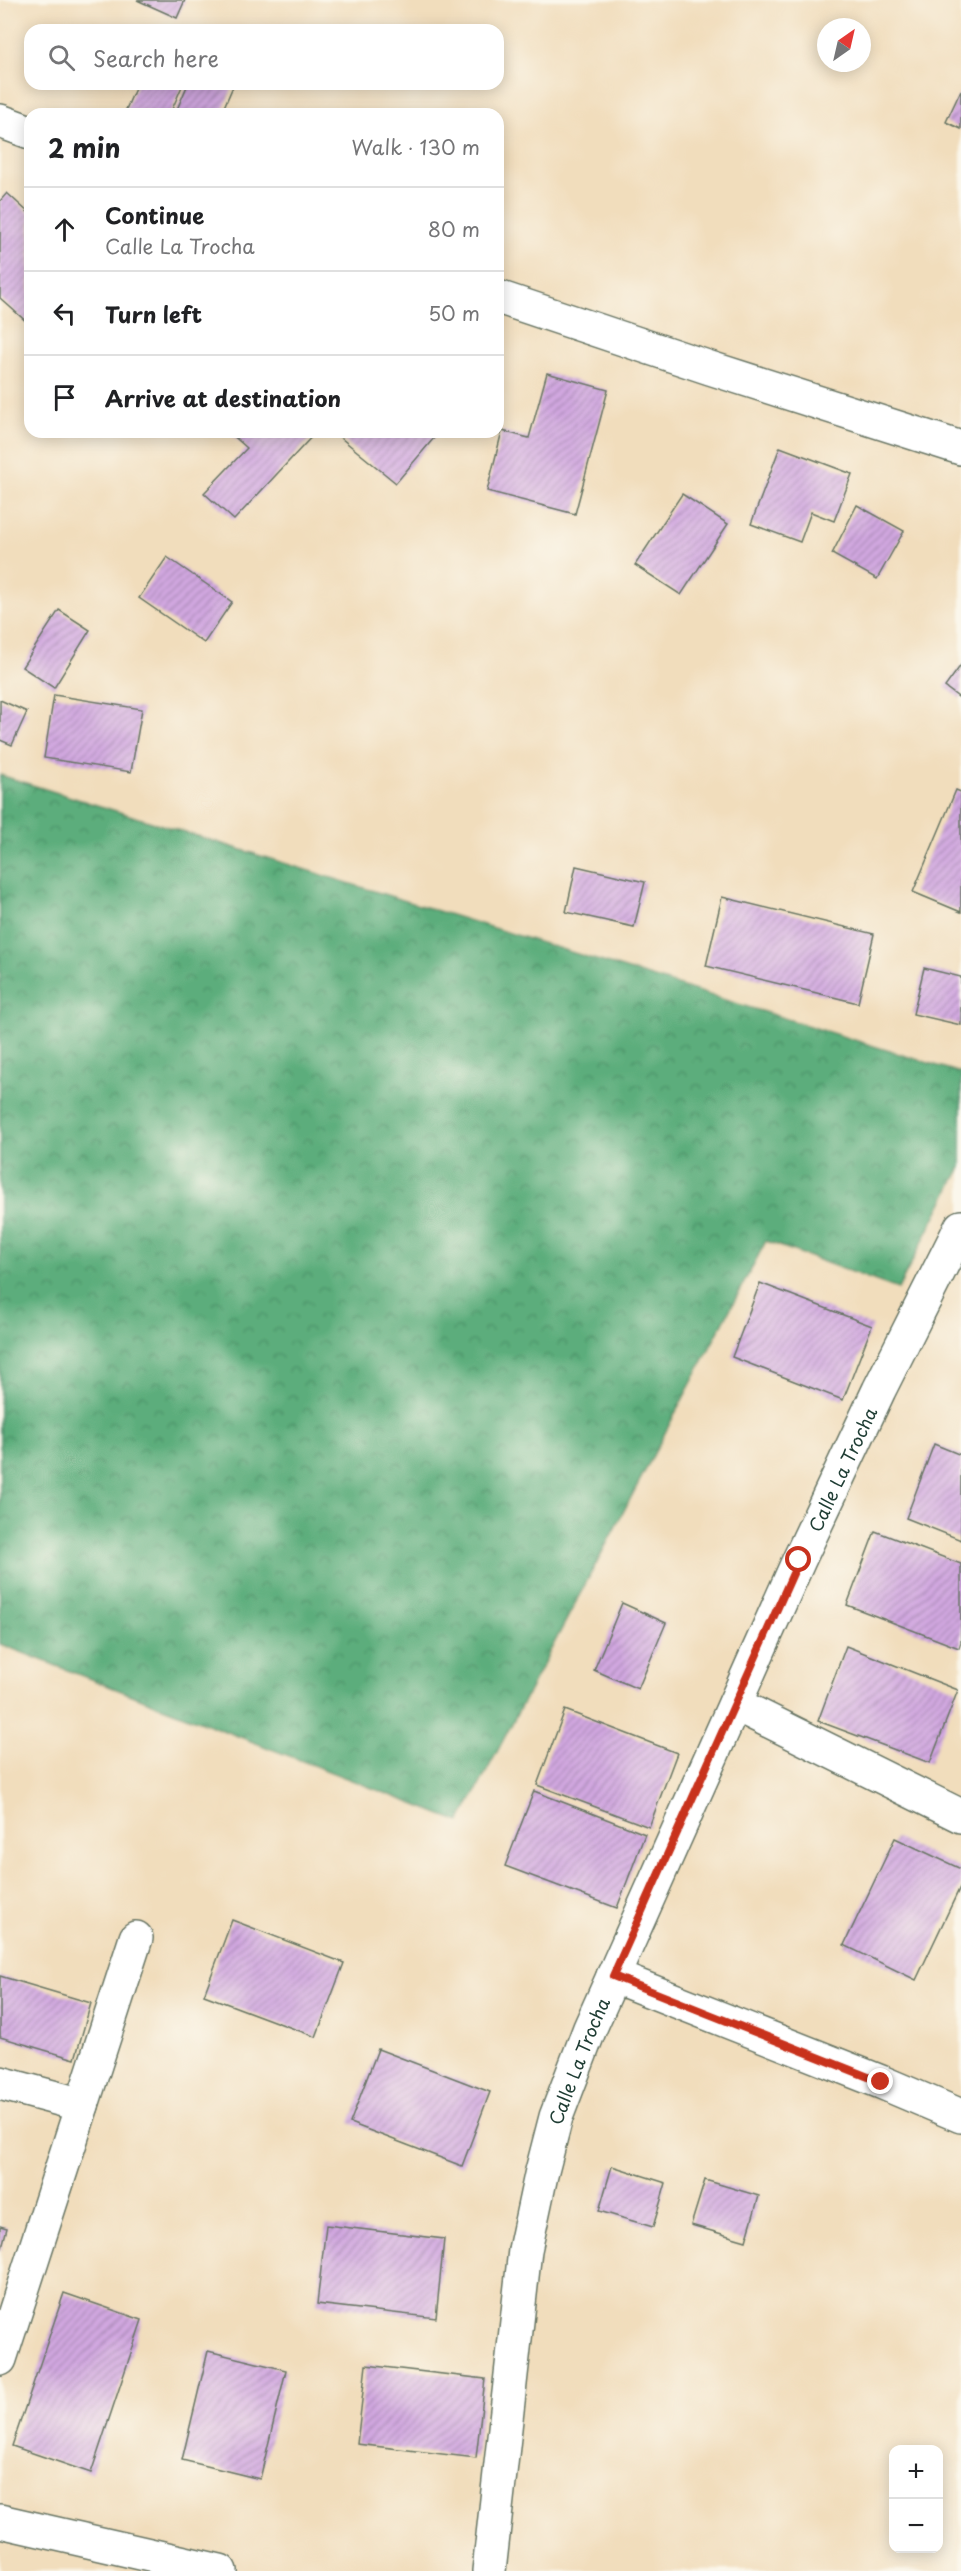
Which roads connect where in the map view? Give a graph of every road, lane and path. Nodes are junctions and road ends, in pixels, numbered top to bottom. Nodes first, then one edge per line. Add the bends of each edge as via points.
1 (0, 121) edge
2 (24, 130) edge
3 (504, 299) edge
4 (961, 448) edge
5 (961, 1227) edge
6 (735, 1704) junction
7 (961, 1816) edge
8 (136, 1938) dead end
9 (613, 1976) junction
10 (0, 2083) edge
11 (82, 2105) junction
12 (961, 2116) edge
13 (0, 2359) edge
14 (0, 2521) edge
15 (220, 2571) edge
16 (489, 2571) edge

1 - 2 street
3 - 4 street
5 - 6 street, Calle La Trocha via 874,1400
6 - 7 street
6 - 9 street, Calle La Trocha
8 - 11 street
9 - 12 street
9 - 16 street, Calle La Trocha via 563,2097 536,2197 525,2250
10 - 11 street
11 - 13 street
14 - 15 street

